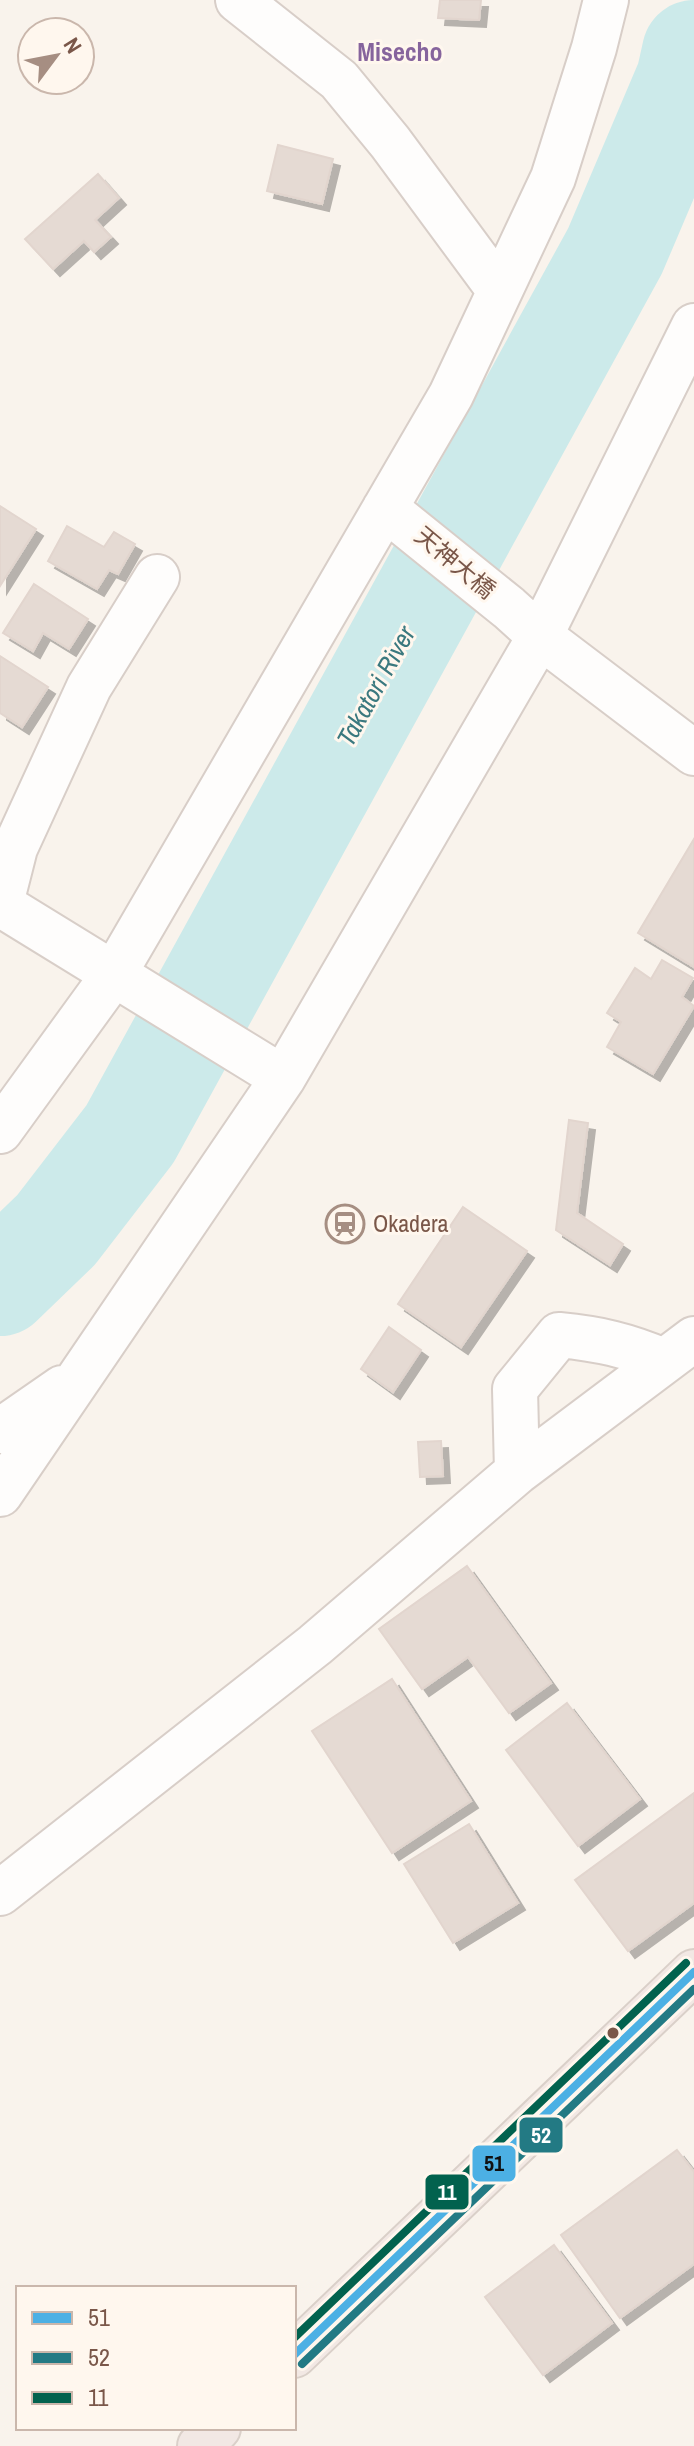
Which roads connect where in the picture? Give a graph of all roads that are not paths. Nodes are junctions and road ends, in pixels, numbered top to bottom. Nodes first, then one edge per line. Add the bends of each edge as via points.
1 (238, 0) edge
2 (606, 0) edge
3 (500, 291) junction
4 (694, 326) edge
5 (393, 513) junction
6 (157, 577) dead end
7 (525, 622) junction
8 (694, 753) edge
9 (0, 905) edge
10 (126, 981) junction
11 (274, 1072) junction
12 (0, 1131) edge
13 (684, 1352) edge
14 (80, 1376) junction
15 (0, 1431) edge
16 (517, 1472) junction
17 (0, 1494) edge
18 (0, 1893) edge
19 (694, 1972) edge
20 (296, 2353) edge
21 (216, 2430) edge
22 (200, 2446) edge

1 - 3 street via 339,80
2 - 3 street via 553,178
3 - 5 street
4 - 7 street
5 - 7 street, 天神大橋
5 - 10 street
6 - 9 street via 89,687 15,848
7 - 8 street, 天神大橋
7 - 11 street
9 - 10 street
10 - 11 street
10 - 12 street
11 - 14 street
13 - 16 street
13 - 16 street via 559,1335 515,1389
14 - 15 street
14 - 17 street
16 - 18 street via 315,1645
19 - 20 highway
21 - 22 highway

